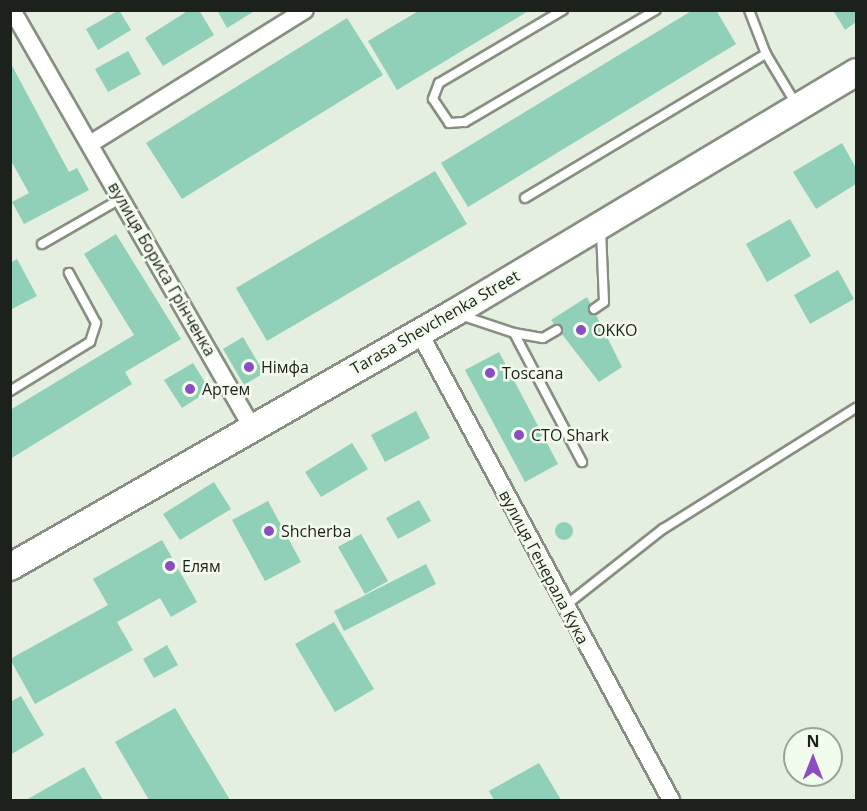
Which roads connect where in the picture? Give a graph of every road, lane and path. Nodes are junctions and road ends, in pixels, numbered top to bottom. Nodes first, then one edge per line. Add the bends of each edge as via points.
1 (12, 10) edge
2 (305, 10) edge
3 (563, 10) edge
4 (656, 10) edge
5 (749, 10) edge
6 (766, 54) junction
7 (856, 72) edge
8 (798, 107) junction
9 (90, 144) junction
10 (122, 198) junction
11 (525, 198) dead end
12 (602, 224) junction
13 (42, 244) dead end
14 (69, 273) dead end
15 (594, 309) dead end
16 (454, 313) junction
17 (557, 330) dead end
18 (419, 332) junction
19 (514, 333) junction
20 (10, 391) edge
21 (856, 408) edge
22 (251, 426) junction
23 (582, 462) dead end
24 (10, 567) edge
25 (564, 606) junction
26 (671, 801) edge

1 - 9 street, вулиця Бориса Грінченка
2 - 9 street
3 - 4 lane via 439,83 433,99 449,123 465,122
5 - 6 lane
6 - 8 lane
6 - 11 lane
7 - 8 main road, Tarasa Shevchenka Street
8 - 12 main road, Tarasa Shevchenka Street
9 - 10 street, вулиця Бориса Грінченка
10 - 13 lane
10 - 22 street, вулиця Бориса Грінченка
12 - 15 lane via 604,302
12 - 16 main road, Tarasa Shevchenka Street
14 - 20 lane via 96,323 90,342
16 - 18 main road, Tarasa Shevchenka Street
16 - 19 lane
17 - 19 lane via 543,338
18 - 22 main road, Tarasa Shevchenka Street
18 - 25 street, вулиця Генерала Кука
19 - 23 lane
21 - 25 lane via 663,529
22 - 24 main road, Tarasa Shevchenka Street
25 - 26 street, вулиця Генерала Кука

